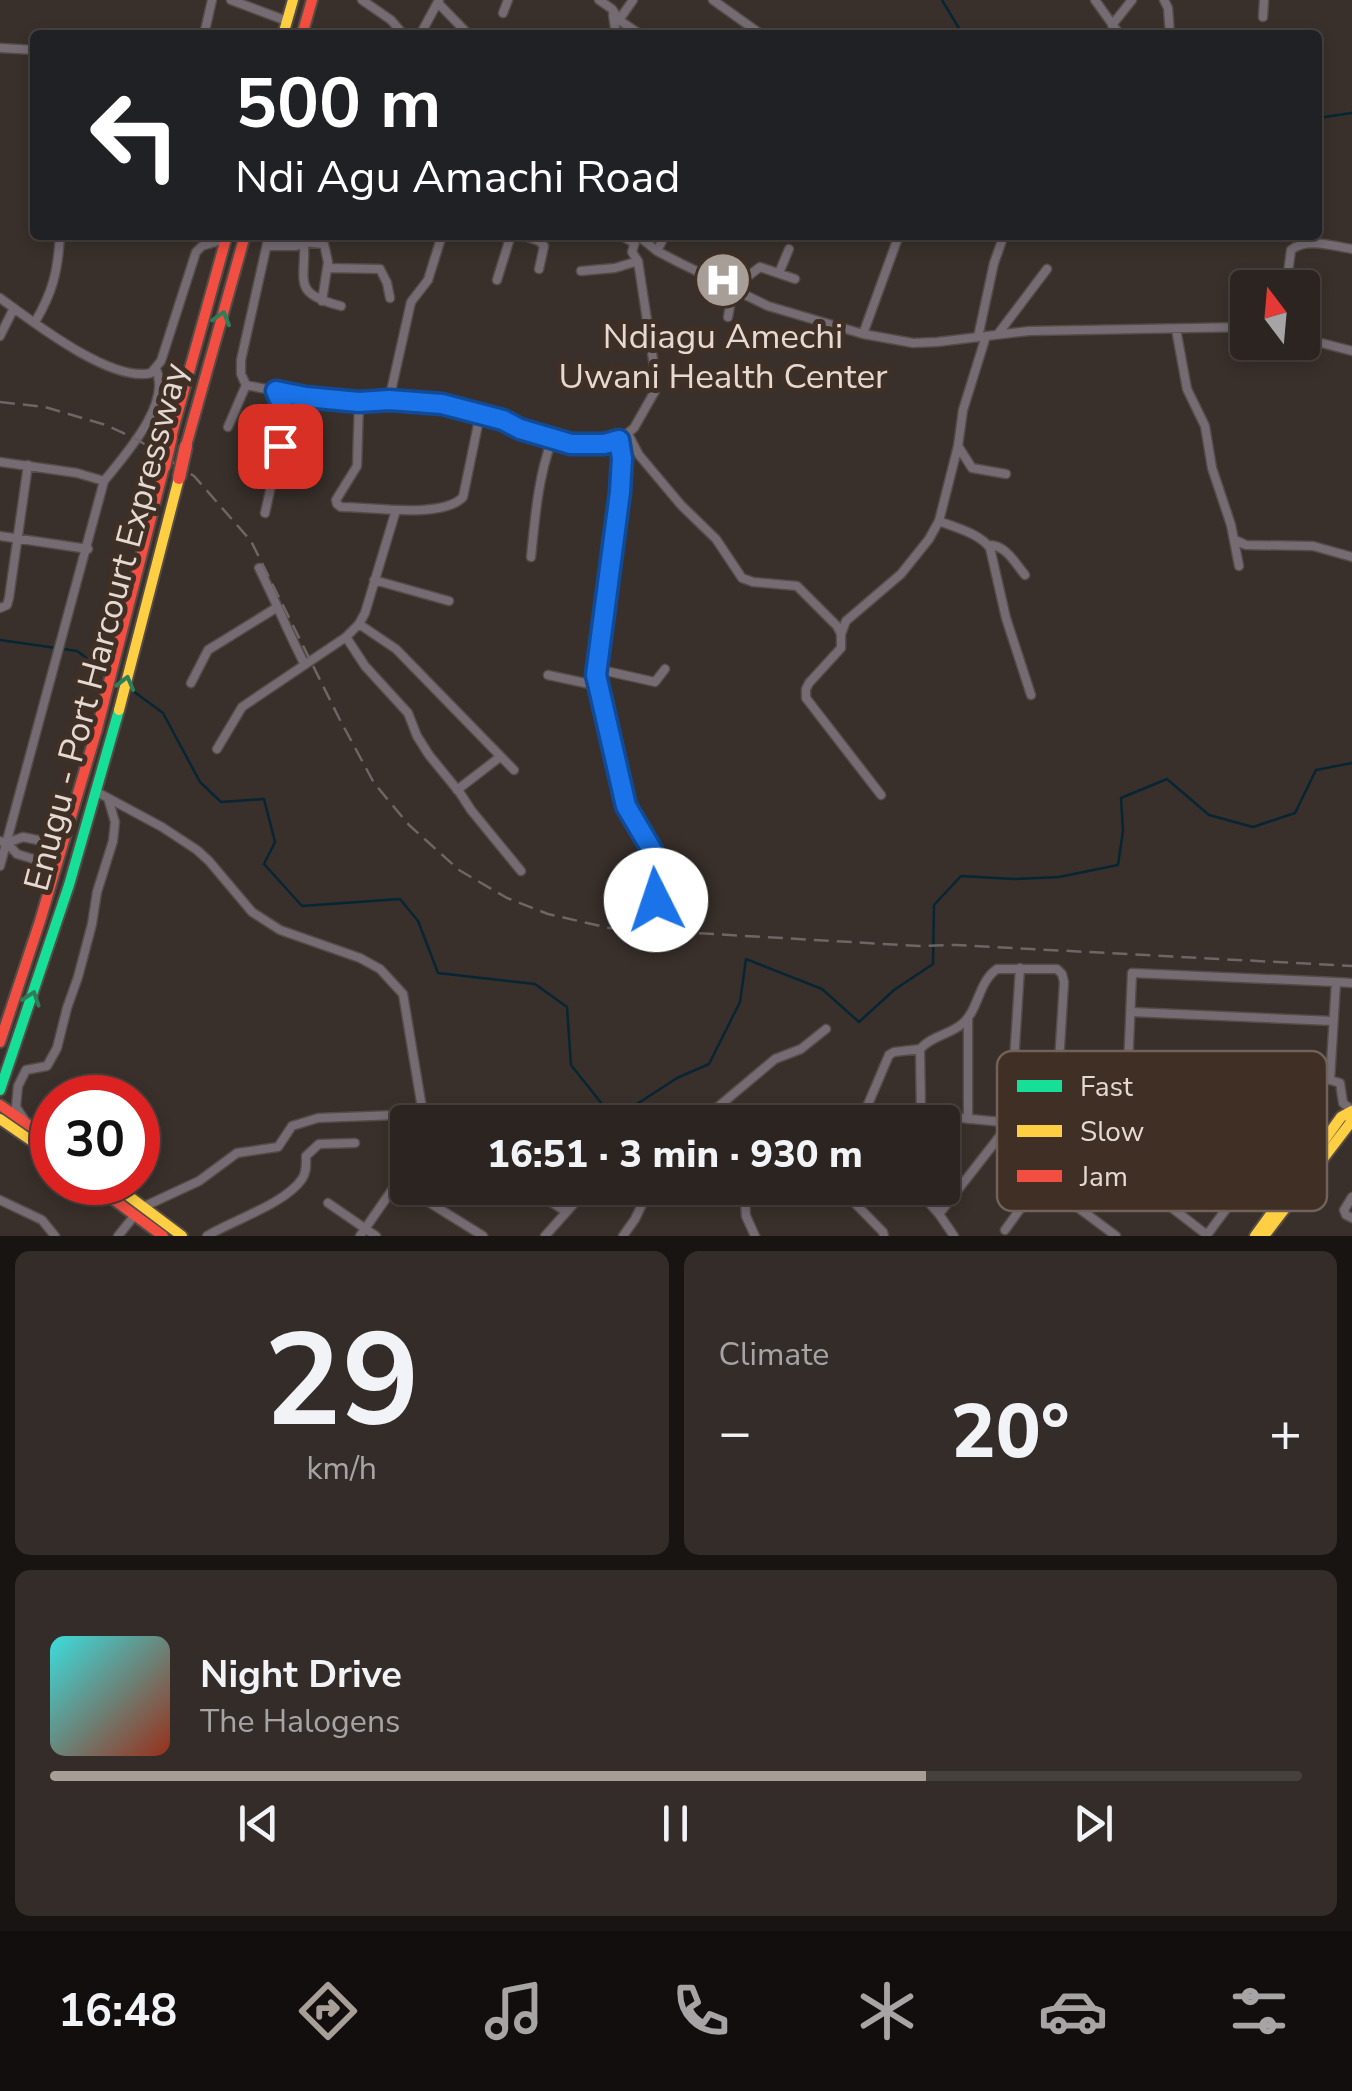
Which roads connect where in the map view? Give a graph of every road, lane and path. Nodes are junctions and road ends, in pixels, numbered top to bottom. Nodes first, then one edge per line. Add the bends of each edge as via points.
1 (212, 0) edge
2 (231, 0) edge
3 (293, 0) edge
4 (312, 0) edge
5 (362, 0) edge
6 (508, 0) edge
7 (600, 0) edge
8 (633, 0) edge
9 (713, 0) edge
10 (1095, 0) edge
11 (1132, 0) edge
12 (1164, 0) edge
13 (1264, 0) edge
14 (438, 1) edge
15 (612, 9) junction
16 (503, 13) dead end
17 (1263, 17) dead end
18 (620, 20) junction
19 (1112, 25) junction
20 (285, 28) edge
21 (205, 30) edge
22 (303, 30) edge
23 (400, 30) edge
24 (423, 30) edge
25 (464, 30) edge
26 (614, 30) edge
27 (635, 30) edge
28 (755, 30) edge
29 (1116, 30) edge
30 (1170, 30) edge
31 (0, 48) edge
32 (30, 50) edge
33 (60, 240) edge
34 (218, 240) edge
35 (225, 240) edge
36 (244, 240) edge
37 (269, 240) edge
38 (440, 240) edge
39 (509, 240) edge
40 (536, 240) edge
41 (635, 240) edge
42 (639, 240) edge
43 (662, 240) edge
44 (897, 240) edge
45 (1002, 240) edge
46 (304, 242) junction
47 (268, 246) junction
48 (789, 249) dead end
49 (1352, 249) edge
50 (656, 251) junction
51 (638, 261) junction
52 (327, 268) junction
53 (540, 269) dead end
54 (1047, 269) dead end
55 (581, 270) dead end
56 (1288, 270) edge
57 (780, 273) junction
58 (747, 277) junction
59 (796, 279) dead end
60 (497, 280) dead end
61 (712, 280) junction
62 (733, 290) junction
63 (0, 298) edge
64 (390, 298) dead end
65 (750, 298) junction
66 (322, 301) junction
67 (341, 306) dead end
68 (14, 308) junction
69 (728, 317) dead end
70 (35, 322) junction
71 (1230, 328) edge
72 (1176, 330) junction
73 (864, 334) junction
74 (998, 334) junction
75 (0, 336) edge
76 (982, 337) junction
77 (1320, 343) edge
78 (1352, 351) edge
79 (156, 369) junction
80 (246, 384) junction
81 (276, 391) junction
82 (389, 400) junction
83 (359, 402) junction
84 (480, 415) junction
85 (228, 427) dead end
86 (623, 437) junction
87 (552, 440) junction
88 (958, 446) junction
89 (0, 462) edge
90 (28, 465) junction
91 (1006, 474) dead end
92 (104, 481) junction
93 (396, 510) junction
94 (265, 513) dead end
95 (939, 521) junction
96 (0, 536) edge
97 (19, 538) junction
98 (1235, 540) junction
99 (989, 545) junction
100 (88, 549) junction
101 (532, 557) dead end
102 (1352, 557) edge
103 (1239, 566) dead end
104 (259, 568) dead end
105 (1025, 575) dead end
106 (374, 580) junction
107 (449, 601) dead end
108 (0, 608) edge
109 (276, 608) junction
110 (846, 621) junction
111 (834, 622) junction
112 (359, 624) junction
113 (841, 634) junction
114 (346, 636) junction
115 (304, 663) junction
116 (597, 669) junction
117 (665, 669) dead end
118 (548, 675) dead end
119 (191, 684) dead end
120 (599, 686) junction
121 (1031, 695) dead end
122 (218, 749) dead end
123 (500, 757) junction
124 (514, 770) dead end
125 (457, 790) junction
126 (102, 794) junction
127 (880, 795) dead end
128 (3, 842) edge
129 (62, 845) junction
130 (0, 866) edge
131 (56, 866) junction
132 (521, 871) dead end
133 (652, 928) dead end
134 (1020, 968) junction
135 (1336, 982) junction
136 (1352, 983) edge
137 (1131, 1012) junction
138 (968, 1017) junction
139 (1333, 1021) junction
140 (826, 1029) dead end
141 (0, 1042) edge
142 (920, 1049) junction
143 (1015, 1051) edge
144 (1060, 1051) edge
145 (1129, 1051) edge
146 (1327, 1080) edge
147 (1330, 1080) junction
148 (0, 1090) edge
149 (0, 1105) edge
150 (720, 1105) edge
151 (868, 1105) edge
152 (920, 1105) edge
153 (1352, 1113) edge
154 (0, 1119) edge
155 (960, 1119) edge
156 (968, 1119) junction
157 (997, 1121) edge
158 (28, 1124) joint
159 (1327, 1136) edge
160 (997, 1139) edge
161 (30, 1140) edge
162 (355, 1144) dead end
163 (390, 1194) edge
164 (1352, 1197) edge
165 (0, 1200) edge
166 (328, 1203) dead end
167 (129, 1205) edge
168 (133, 1205) edge
169 (433, 1205) edge
170 (556, 1205) edge
171 (572, 1205) edge
172 (642, 1205) edge
173 (745, 1205) edge
174 (857, 1205) edge
175 (931, 1205) edge
176 (139, 1211) junction
177 (566, 1211) junction
178 (1021, 1211) edge
179 (1083, 1211) edge
180 (1174, 1211) edge
181 (1224, 1211) edge
182 (1280, 1211) edge
183 (939, 1214) junction
184 (1352, 1218) edge
185 (363, 1232) edge
186 (1266, 1233) edge
187 (1006, 1234) edge
188 (55, 1236) edge
189 (118, 1236) edge
190 (164, 1236) edge
191 (182, 1236) edge
192 (207, 1236) edge
193 (376, 1236) edge
194 (483, 1236) edge
195 (546, 1236) edge
196 (623, 1236) edge
197 (755, 1236) edge
198 (884, 1236) edge
199 (954, 1236) edge
200 (1116, 1236) edge
201 (1206, 1236) edge

1 - 21 street
2 - 20 street
3 - 20 main road
4 - 22 main road
5 - 23 street
6 - 16 street
7 - 15 street
8 - 18 street
9 - 28 street
10 - 19 street
11 - 19 street
12 - 30 street
13 - 17 street
14 - 24 street
14 - 25 street
15 - 18 street
15 - 26 street
18 - 27 street
19 - 29 street
31 - 32 street
33 - 70 street via 56,276
34 - 79 street via 196,252
35 - 129 main road, bridge
126 -> 36 main road, Enugu - Port Harcourt Expressway, bridge
37 - 47 street
38 - 82 street via 428,280 410,302
39 - 60 street
40 - 53 street via 544,246
41 - 51 street
42 - 50 street
43 - 50 street
44 - 73 street
45 - 76 street
46 - 47 street
46 - 52 street via 324,244
46 - 66 street via 301,275 307,291
47 - 80 street via 242,360
48 - 57 street
49 - 56 street via 1300,243 1291,250
50 - 61 street
51 - 55 street
51 - 86 street via 656,380 642,416
52 - 64 street via 380,270
52 - 66 street
54 - 74 street
57 - 58 street via 761,263
57 - 59 street
58 - 61 street
58 - 65 street
61 - 62 street
62 - 65 street
62 - 69 street
63 - 68 street
65 - 73 street
66 - 67 street
68 - 70 street
68 - 75 street
70 - 79 street via 120,372
71 - 72 street
72 - 74 street
72 - 98 street via 1187,390 1205,426
73 - 76 street via 913,342
74 - 76 street
76 - 88 street
77 - 78 street
79 - 92 street via 158,397 138,440
80 - 81 street
80 - 85 street
81 - 83 street
81 - 94 street via 287,416
82 - 83 street
82 - 84 street
83 - 93 street via 357,466 337,504
84 - 87 street
84 - 93 street via 460,502
86 - 87 street via 604,444
86 - 111 street via 716,539 742,578 797,586
86 - 116 street
87 - 101 street
88 - 91 street via 972,468
88 - 95 street
89 - 90 street
90 - 92 street
90 - 97 street
92 - 100 street
93 - 106 street
95 - 99 street
95 - 110 street via 901,574
96 - 97 street
97 - 100 street
97 - 108 street via 9,598
98 - 102 street via 1312,546
98 - 103 street
99 - 105 street via 1004,550
99 - 121 street
100 - 128 street
104 - 109 street
106 - 107 street
106 - 112 street
109 - 115 street
109 - 119 street via 208,650
110 - 111 street
110 - 113 street
111 - 113 street
112 - 114 street
112 - 123 street via 396,649
113 - 127 street via 842,648 809,683 806,698
114 - 115 street
114 - 125 street via 408,713
115 - 122 street via 242,707
116 - 117 street via 655,682
116 - 120 street
118 - 120 street
120 - 133 street via 626,806 652,850
123 - 124 street
123 - 125 street
125 - 132 street
148 -> 126 main road, Enugu - Port Harcourt Expressway
126 - 158 street via 115,822 113,841 57,1048 47,1066 26,1070 18,1086 16,1107
126 - 176 street via 197,850 252,912 280,930 380,969 403,994 423,1114 318,1118 292,1126 278,1147 237,1153
128 - 129 street via 23,837
128 - 130 street
128 - 131 street via 17,854
129 - 131 main road
131 - 141 main road
134 - 138 street via 990,974
134 - 143 street
134 - 144 street via 1062,974
135 - 136 street
135 - 137 street via 1132,973
135 - 139 street
137 - 139 street
137 - 145 street
138 - 142 street
138 - 156 street
139 - 147 street
140 - 150 street via 801,1049 775,1058
142 - 151 street via 889,1056
142 - 152 street
146 - 147 street
147 - 153 street via 1340,1084
149 - 158 main road
153 - 159 main road
154 - 161 main road
155 - 156 street
156 - 157 street
160 - 183 street
162 - 192 street via 319,1144 306,1156 305,1175 288,1191
163 - 185 street
164 - 184 street via 1344,1210
165 - 188 street via 42,1220
166 - 185 street
167 - 176 main road
168 - 176 main road
169 - 194 street
170 - 177 street
171 - 177 street
172 - 196 street
173 - 197 street
174 - 198 street
175 - 183 street
176 - 189 street
176 - 190 main road
176 - 191 main road
177 - 195 street
178 - 187 street
179 - 200 street
180 - 201 street
181 - 201 street
182 - 186 main road
183 - 199 street
185 - 193 street

